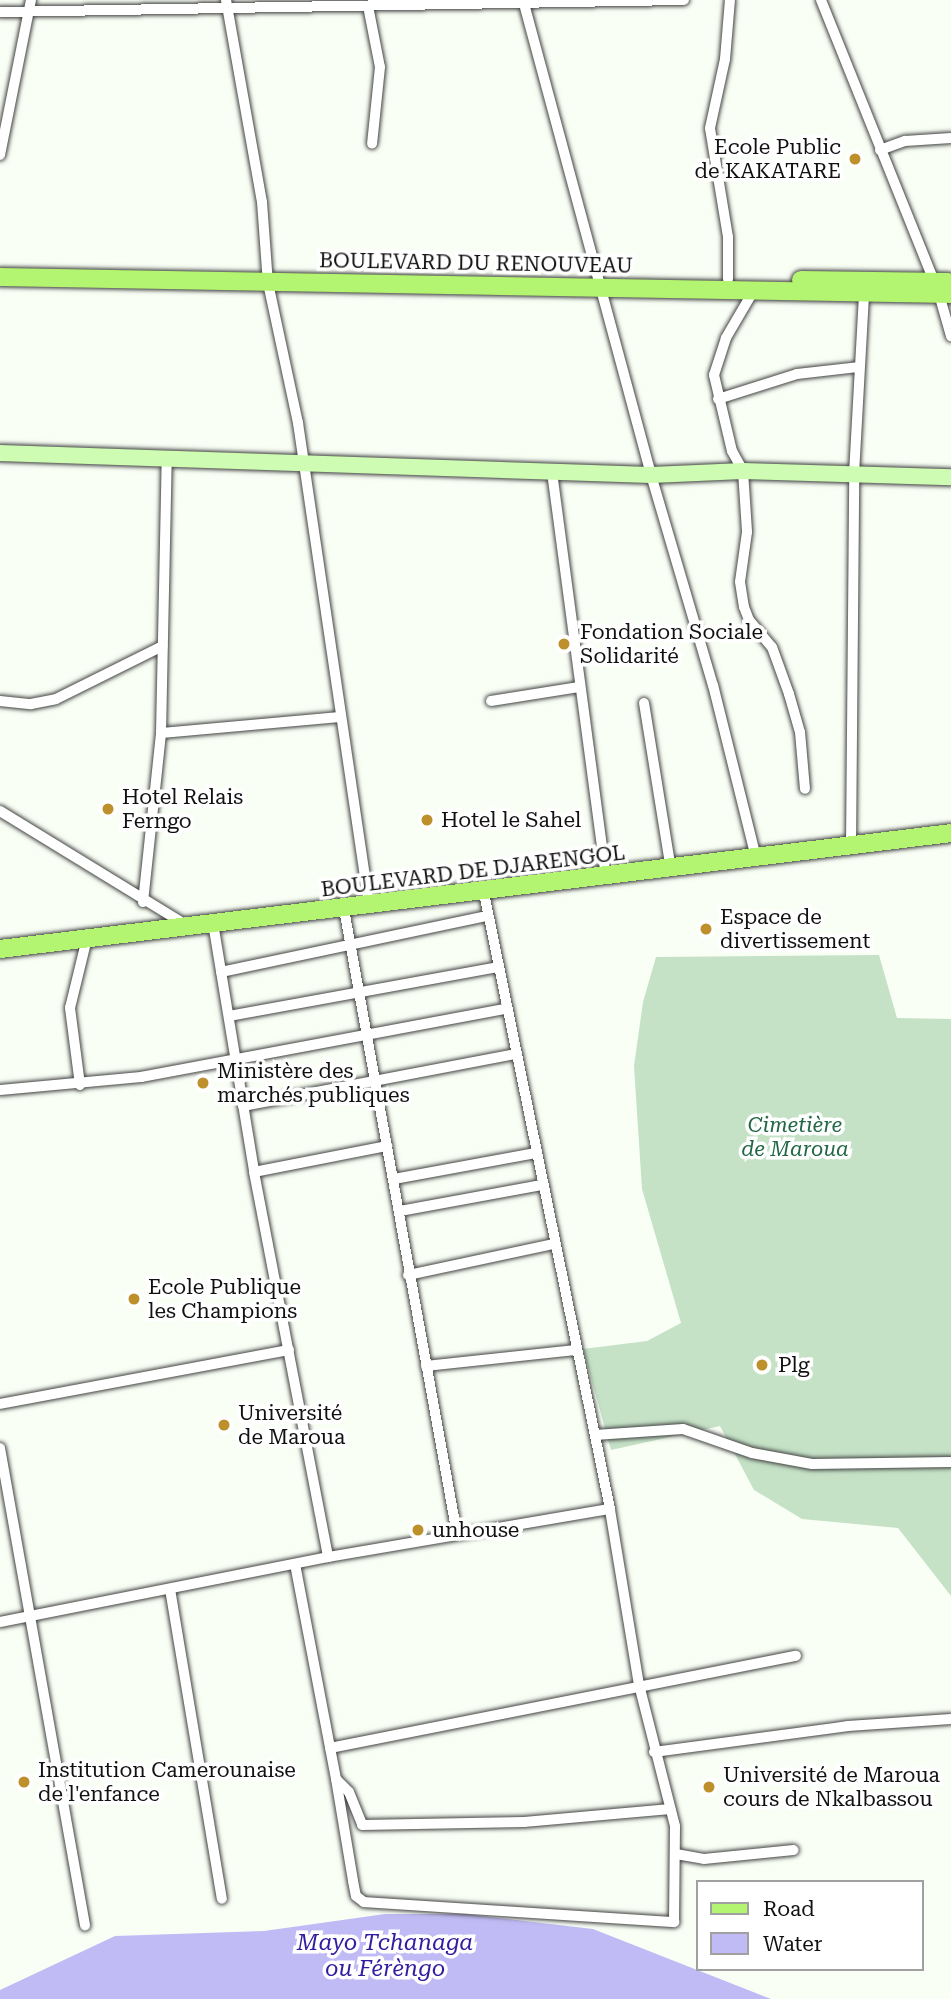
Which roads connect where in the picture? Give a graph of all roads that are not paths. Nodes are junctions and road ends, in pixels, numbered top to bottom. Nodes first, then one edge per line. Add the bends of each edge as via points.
1 (31, 0) edge
2 (684, 0) edge
3 (730, 0) edge
4 (821, 0) edge
5 (524, 2) edge
6 (227, 4) edge
7 (369, 6) junction
8 (0, 12) edge
9 (29, 13) junction
10 (951, 138) edge
11 (372, 144) dead end
12 (880, 150) junction
13 (0, 155) edge
14 (0, 265) edge
15 (0, 277) edge
16 (267, 277) junction
17 (728, 279) junction
18 (600, 282) junction
19 (944, 288) edge
20 (754, 290) junction
21 (864, 294) junction
22 (951, 336) edge
23 (858, 366) junction
24 (718, 400) junction
25 (0, 453) edge
26 (167, 457) junction
27 (303, 461) junction
28 (552, 471) junction
29 (743, 471) junction
30 (854, 474) junction
31 (651, 475) junction
32 (951, 477) edge
33 (163, 646) junction
34 (579, 687) junction
35 (0, 701) edge
36 (491, 701) dead end
37 (644, 703) dead end
38 (340, 717) junction
39 (161, 733) junction
40 (806, 789) dead end
41 (0, 811) edge
42 (951, 833) edge
43 (852, 847) junction
44 (756, 858) junction
45 (671, 870) junction
46 (606, 878) junction
47 (484, 893) junction
48 (143, 902) junction
49 (369, 906) junction
50 (344, 909) junction
51 (487, 916) junction
52 (213, 923) junction
53 (187, 925) junction
54 (86, 938) junction
55 (349, 945) junction
56 (0, 948) edge
57 (498, 967) junction
58 (221, 972) junction
59 (357, 992) junction
60 (506, 1009) junction
61 (229, 1016) junction
62 (364, 1035) junction
63 (516, 1054) junction
64 (235, 1059) junction
65 (373, 1079) junction
66 (80, 1085) junction
67 (0, 1090) edge
68 (243, 1106) junction
69 (387, 1146) junction
70 (536, 1153) junction
71 (254, 1172) junction
72 (394, 1179) junction
73 (542, 1185) junction
74 (400, 1211) junction
75 (554, 1244) junction
76 (408, 1275) junction
77 (289, 1350) junction
78 (575, 1350) junction
79 (426, 1366) junction
80 (0, 1404) edge
81 (595, 1435) junction
82 (0, 1448) edge
83 (951, 1462) edge
84 (610, 1508) junction
85 (457, 1534) junction
86 (328, 1557) junction
87 (295, 1564) junction
88 (170, 1589) junction
89 (30, 1616) junction
90 (0, 1622) edge
91 (796, 1656) dead end
92 (639, 1685) junction
93 (951, 1718) edge
94 (330, 1748) junction
95 (654, 1752) junction
96 (336, 1779) junction
97 (670, 1809) junction
98 (794, 1850) dead end
99 (676, 1854) junction
100 (222, 1899) dead end
101 (85, 1926) dead end

1 - 9 street
2 - 5 street
3 - 17 street via 725,59 710,128 728,237
4 - 12 street
5 - 7 street
5 - 18 street
6 - 7 street
6 - 9 street
6 - 16 street via 262,202
7 - 11 street via 380,67
8 - 9 street
9 - 13 street
10 - 12 street via 905,141
12 - 19 street
14 - 16 main road, BOULEVARD DU RENOUVEAU
15 - 16 main road, BOULEVARD DU RENOUVEAU
16 - 18 main road, BOULEVARD DU RENOUVEAU
16 - 27 street
17 - 18 main road, BOULEVARD DU RENOUVEAU
17 - 19 main road, BOULEVARD DU RENOUVEAU
18 - 20 main road, BOULEVARD DU RENOUVEAU
18 - 31 street
19 - 21 main road, BOULEVARD DU RENOUVEAU
19 - 22 street
20 - 21 main road, BOULEVARD DU RENOUVEAU
20 - 24 street via 718,357 714,374
21 - 23 street
23 - 24 street via 812,370
23 - 30 street
24 - 29 street
25 - 26 main road
26 - 27 main road
26 - 33 street
27 - 28 main road
27 - 38 street
28 - 31 main road
28 - 34 street
29 - 30 main road
29 - 31 main road
29 - 40 street via 747,532 740,582 744,607 748,620 772,647 789,694 800,732
30 - 32 main road
30 - 43 street
31 - 44 street via 713,685
33 - 35 street via 57,699 31,704
33 - 39 street
34 - 36 street
34 - 46 street
37 - 45 street
38 - 39 street
38 - 49 street
39 - 48 street
41 - 48 street
42 - 43 main road, BOULEVARD DE DJARENGOL
43 - 44 main road, BOULEVARD DE DJARENGOL
44 - 45 main road, BOULEVARD DE DJARENGOL
45 - 46 main road, BOULEVARD DE DJARENGOL
46 - 47 main road, BOULEVARD DE DJARENGOL
47 - 49 main road, BOULEVARD DE DJARENGOL
47 - 51 street
48 - 53 street
49 - 50 main road, BOULEVARD DE DJARENGOL
50 - 52 main road, BOULEVARD DE DJARENGOL
50 - 55 street
51 - 55 street
51 - 57 street
52 - 53 main road, BOULEVARD DE DJARENGOL
52 - 58 street
53 - 54 main road, BOULEVARD DE DJARENGOL
54 - 56 main road, BOULEVARD DE DJARENGOL
54 - 66 street via 70,1008
55 - 58 street
55 - 59 street
57 - 59 street
57 - 60 street
58 - 61 street
59 - 61 street
59 - 62 street
60 - 62 street
60 - 63 street
61 - 64 street
62 - 64 street
62 - 65 street
63 - 65 street
63 - 70 street
64 - 66 street
64 - 68 street
65 - 68 street
65 - 69 street
66 - 67 street
68 - 71 street
69 - 71 street
69 - 72 street
70 - 72 street
70 - 73 street
71 - 77 street
72 - 74 street
73 - 74 street
73 - 75 street
74 - 76 street
75 - 76 street
75 - 78 street
76 - 79 street
77 - 80 street
77 - 86 street
78 - 79 street
78 - 81 street
79 - 85 street
81 - 83 street via 683,1429 752,1453 812,1464
81 - 84 street
82 - 89 street
84 - 85 street
84 - 92 street
85 - 86 street
86 - 87 street
87 - 88 street
87 - 94 street
88 - 89 street
88 - 100 street
89 - 90 street
89 - 101 street
91 - 92 street
92 - 94 street
92 - 95 street
93 - 95 street via 848,1726
94 - 96 street
95 - 97 street
96 - 97 street via 348,1788 358,1820 368,1828 524,1822
96 - 99 street via 356,1896 364,1902 541,1911 670,1924 676,1916
97 - 99 street
98 - 99 street via 704,1859

